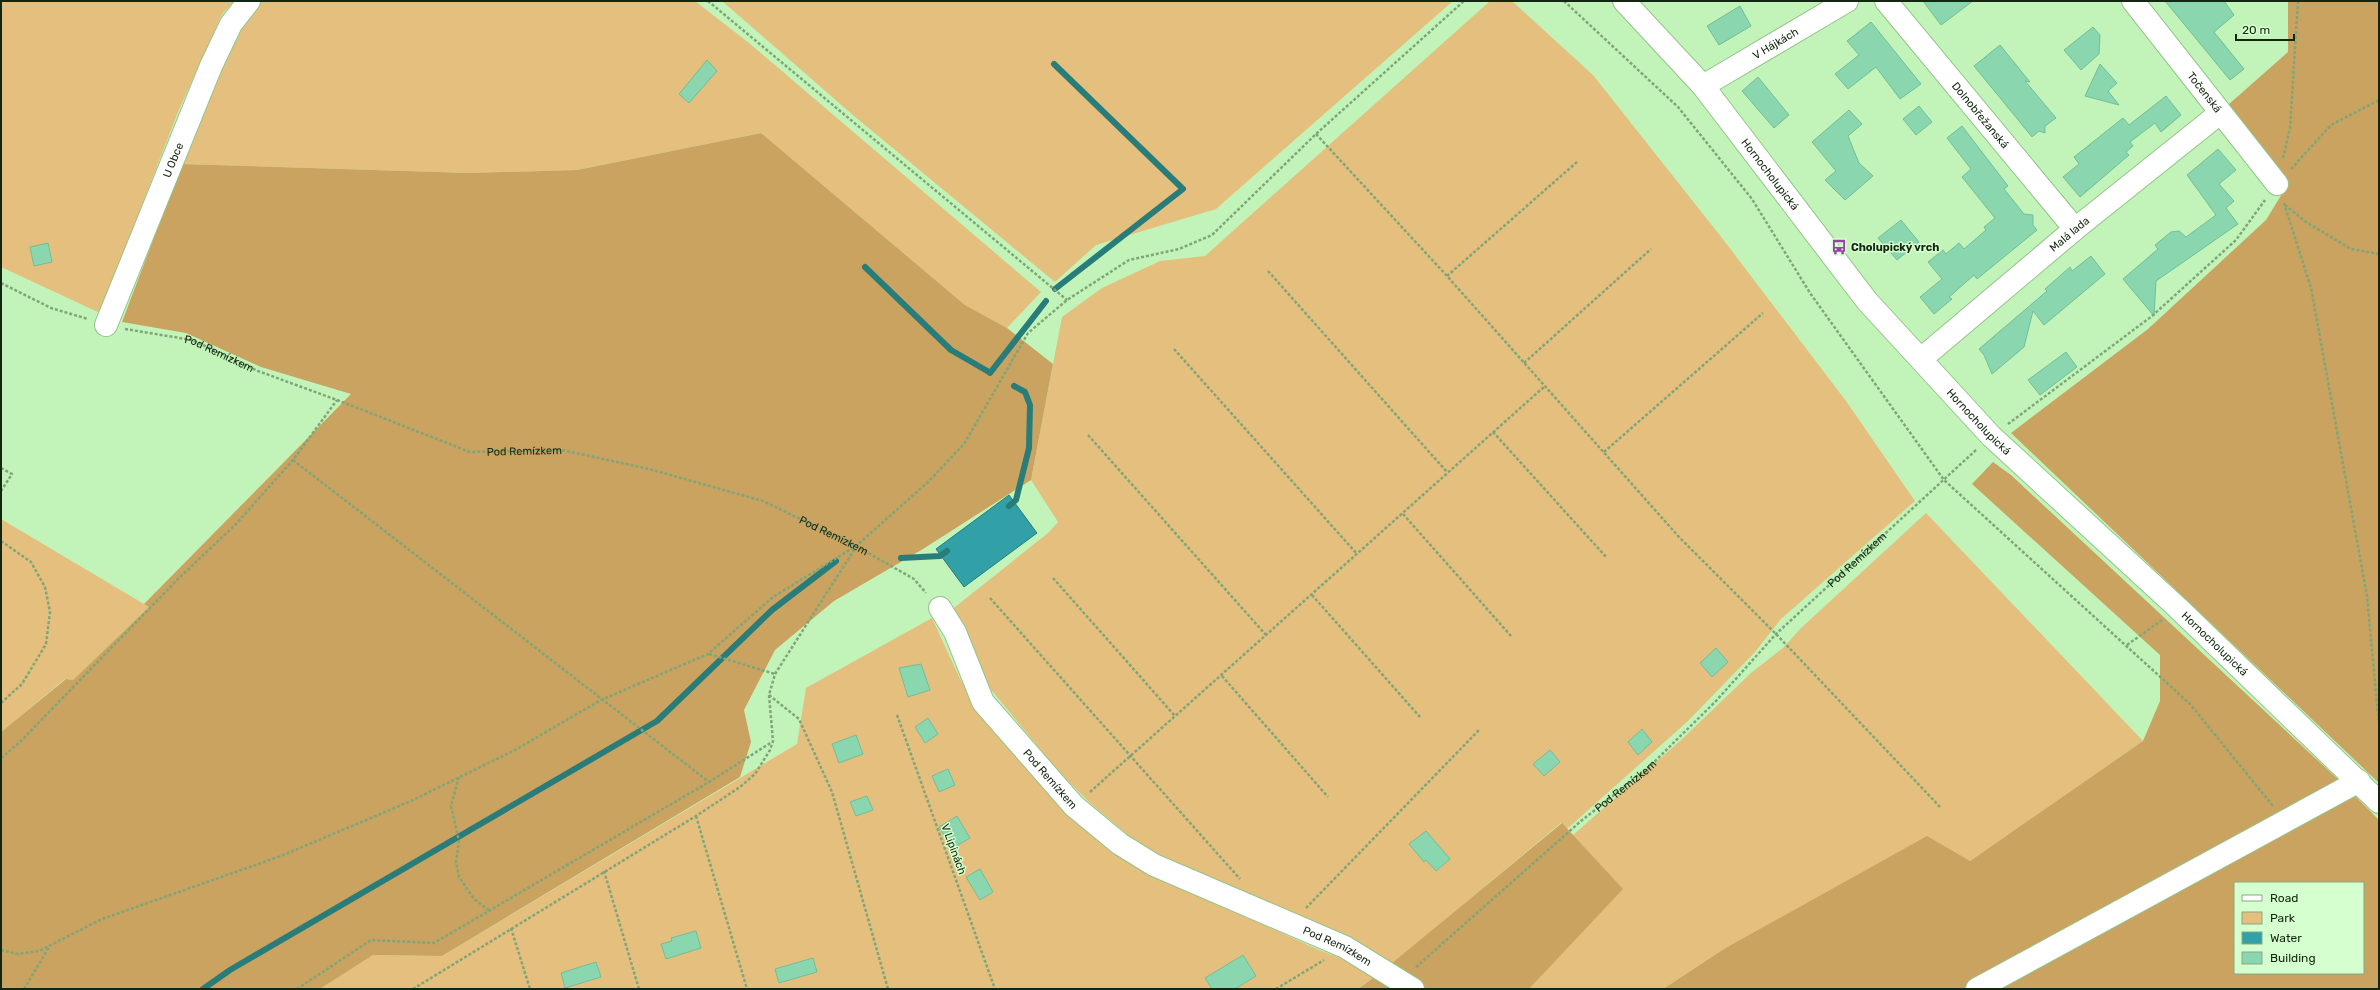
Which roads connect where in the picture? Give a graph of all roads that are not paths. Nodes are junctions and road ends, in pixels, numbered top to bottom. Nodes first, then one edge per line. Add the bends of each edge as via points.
1 (249, 1) edge
2 (1624, 1) edge
3 (1847, 1) edge
4 (1886, 1) edge
5 (2133, 1) edge
6 (1703, 86) junction
7 (2220, 113) junction
8 (2277, 184) road end
9 (2075, 229) junction
10 (106, 325) road end
11 (1921, 359) junction
12 (940, 608) road end
13 (2359, 781) junction
14 (2379, 802) edge
15 (1407, 986) edge
16 (1977, 989) edge

1 - 10 street, U Obce via 231,24 211,66
2 - 6 street, Hornocholupická
3 - 6 street, V Hájkách
4 - 9 street, Dolnobřežanská
5 - 7 street, Točenská
6 - 11 street, Hornocholupická via 1867,301
7 - 8 street, Točenská
7 - 9 street, Malá lada
9 - 11 street, Malá lada
11 - 13 street, Hornocholupická via 1991,436 2178,608
12 - 15 street, Pod Remízkem via 954,632 984,702 1074,806 1120,844 1154,865 1345,947
13 - 14 street, Hornocholupická
13 - 16 street

